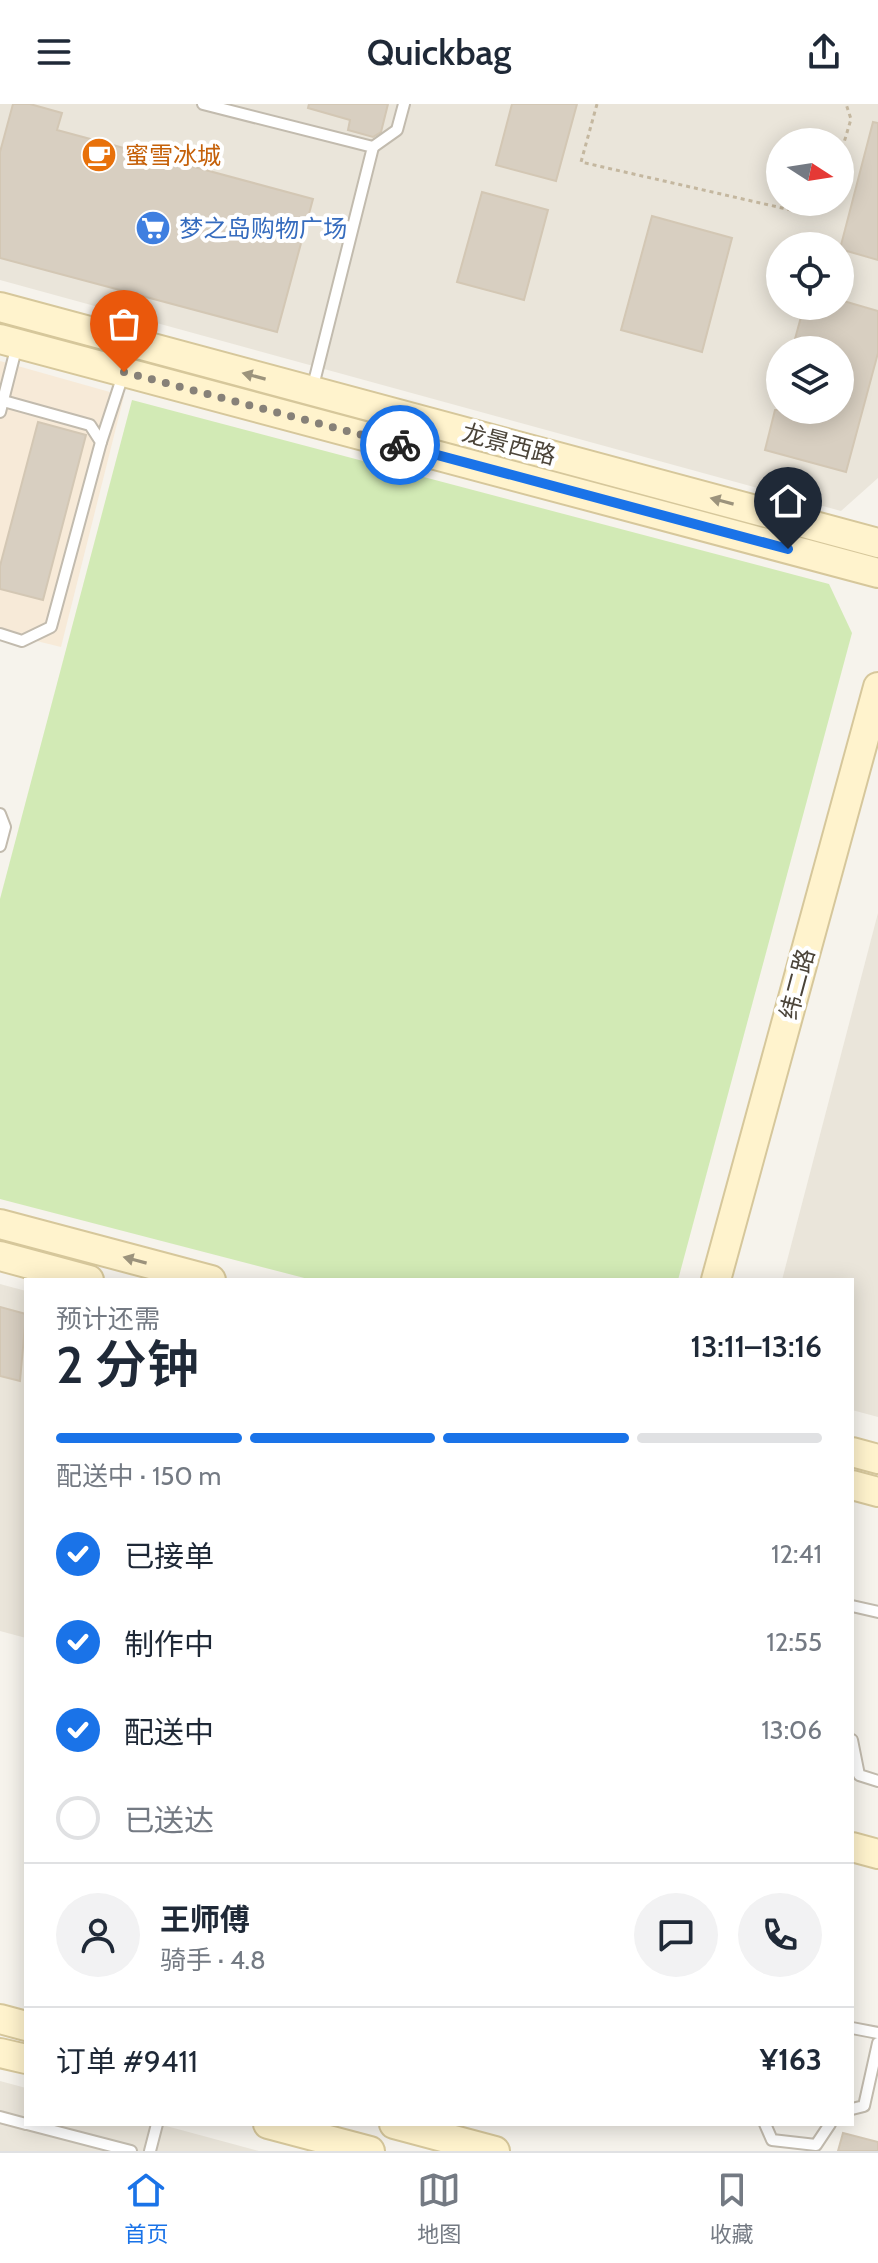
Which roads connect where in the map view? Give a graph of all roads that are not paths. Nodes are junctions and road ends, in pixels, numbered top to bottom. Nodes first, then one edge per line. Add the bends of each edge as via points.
1 (203, 104) edge
2 (404, 104) edge
3 (373, 147) junction
4 (0, 307) edge
5 (9, 341) edge
6 (124, 372) junction
7 (312, 391) junction
8 (1, 405) edge
9 (101, 442) junction
10 (878, 543) edge
11 (878, 573) edge
12 (0, 634) edge
13 (878, 687) edge
14 (0, 814) edge
15 (0, 846) edge
16 (0, 1224) edge
17 (0, 1256) edge
18 (82, 1278) edge
19 (203, 1278) edge
20 (717, 1278) edge
21 (854, 1453) edge
22 (878, 1459) edge
23 (854, 1486) edge
24 (878, 1492) edge
25 (854, 1606) edge
26 (878, 1612) edge
27 (854, 1750) edge
28 (878, 1781) edge
29 (854, 1848) edge
30 (878, 1854) edge
31 (0, 2019) edge
32 (24, 2025) edge
33 (854, 2028) edge
34 (878, 2033) edge
35 (878, 2043) edge
36 (0, 2053) edge
37 (24, 2059) edge
38 (854, 2108) edge
39 (0, 2117) edge
40 (24, 2123) edge
41 (35, 2126) edge
42 (156, 2126) edge
43 (276, 2126) edge
44 (403, 2126) edge
45 (766, 2126) edge
46 (829, 2126) edge
47 (484, 2143) edge
48 (131, 2151) edge
49 (150, 2151) edge
50 (370, 2151) edge

1 - 3 lane
2 - 3 lane via 397,130
3 - 7 lane
7 -> 4 main road, 龙景西路
5 - 6 main road, 龙景西路
5 - 8 lane
6 - 9 lane
6 - 11 main road, 龙景西路
10 -> 7 main road, 龙景西路
8 - 9 lane via 90,425
9 - 12 lane via 51,627 22,641
13 - 20 main road, 纬二路
14 - 15 lane via 5,827
19 -> 16 main road
17 - 18 main road
21 - 22 main road
23 - 24 main road
25 - 26 lane
27 - 28 lane via 859,1775
29 - 30 main road
31 - 32 main road
33 - 34 lane
35 - 38 lane via 864,2106
36 - 37 main road
39 - 40 lane
41 - 48 lane
42 - 49 lane
43 - 50 main road
44 - 47 main road
45 - 46 lane via 772,2140 816,2145

